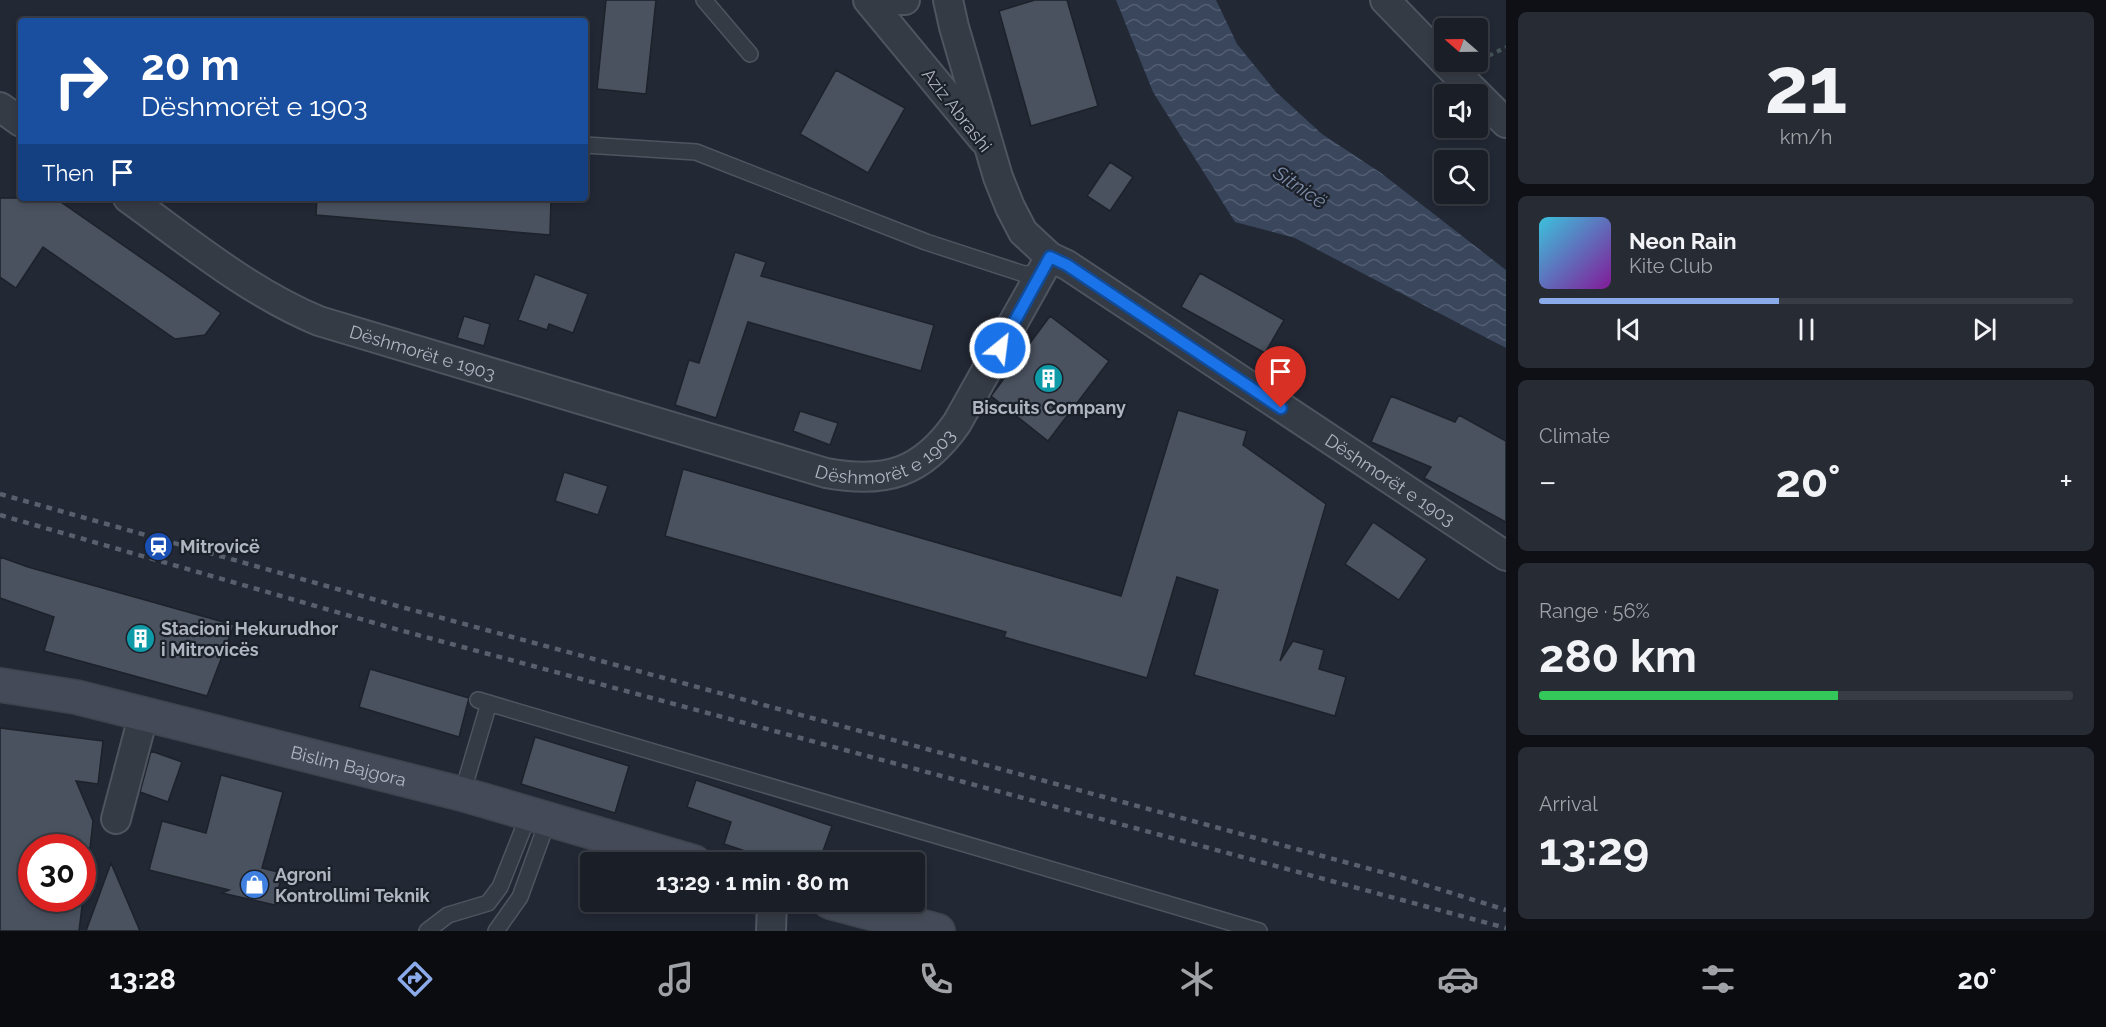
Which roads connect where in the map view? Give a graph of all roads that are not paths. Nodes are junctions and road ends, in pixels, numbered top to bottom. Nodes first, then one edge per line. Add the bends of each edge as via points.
1 (704, 0) edge
2 (868, 0) edge
3 (894, 0) edge
4 (905, 0) edge
5 (948, 0) edge
6 (1385, 0) edge
7 (1434, 50) edge
8 (750, 54) dead end
9 (1456, 72) edge
10 (0, 107) edge
11 (18, 120) edge
12 (1506, 123) edge
13 (588, 145) edge
14 (992, 150) junction
15 (132, 201) edge
16 (1046, 265) junction
17 (1506, 556) edge
18 (0, 685) edge
19 (144, 713) junction
20 (462, 794) junction
21 (539, 817) junction
22 (116, 819) dead end
23 (660, 852) edge
24 (772, 912) edge
25 (867, 912) edge
26 (428, 931) edge
27 (496, 931) edge
28 (771, 931) edge
29 (938, 931) edge
30 (1259, 931) edge

1 - 8 lane
2 - 14 street, Aziz Abrashi
3 - 4 street
5 - 14 street
6 - 7 street
9 - 12 street
10 - 11 street
13 - 16 lane via 696,152 926,242 1024,274
14 - 16 street, Aziz Abrashi via 998,177 1023,232
15 - 16 street, Dëshmorët e 1903 via 240,278 319,321 855,478 886,475 916,466 940,447
16 - 17 street, Dëshmorët e 1903 via 1067,265
18 - 19 main road, Bislim Bajgora via 76,696
19 - 20 main road, Bislim Bajgora
19 - 22 street
20 - 21 main road, Bislim Bajgora
20 - 30 lane via 484,701
21 - 23 main road, Bislim Bajgora
21 - 26 lane via 488,903 448,915
21 - 27 lane via 520,897
24 - 28 street
25 - 29 main road

